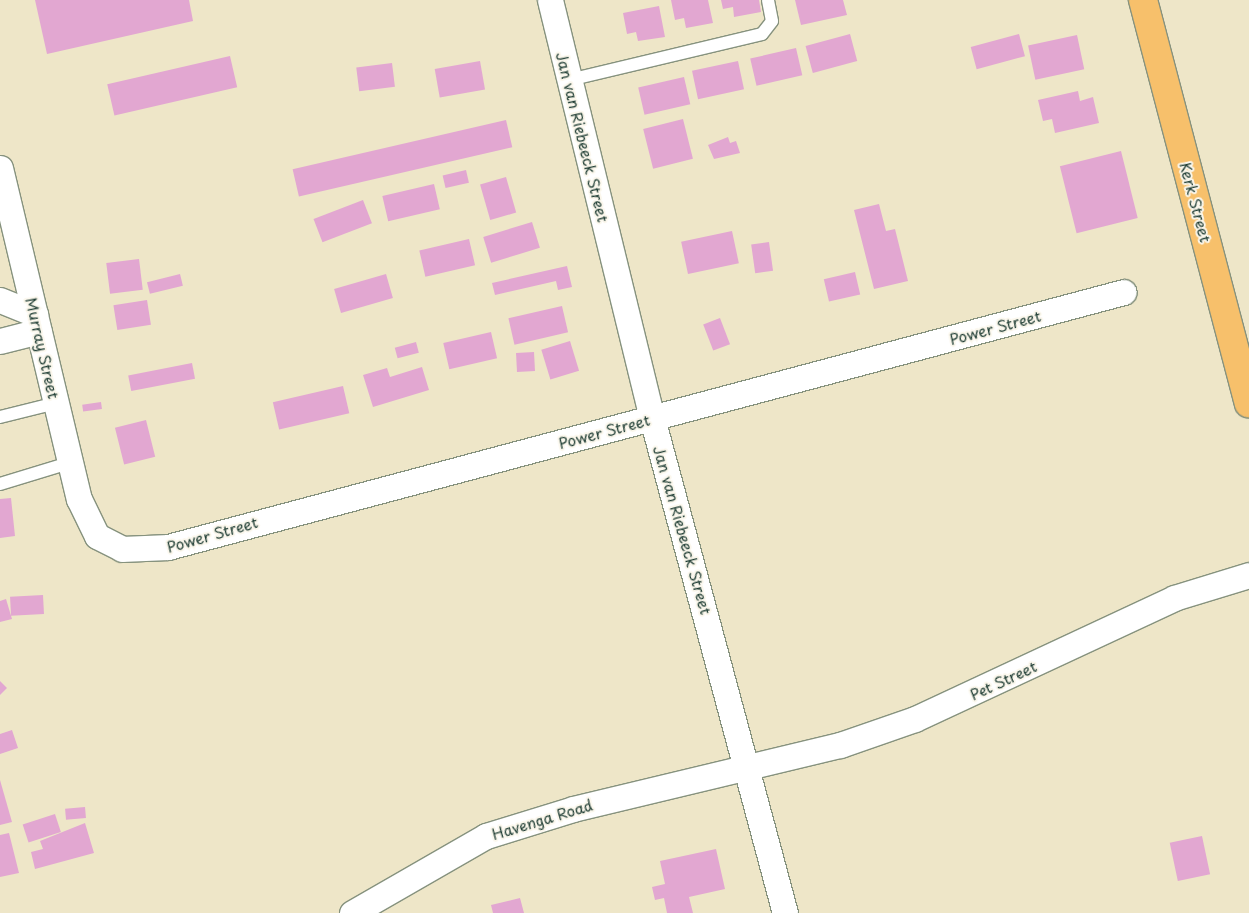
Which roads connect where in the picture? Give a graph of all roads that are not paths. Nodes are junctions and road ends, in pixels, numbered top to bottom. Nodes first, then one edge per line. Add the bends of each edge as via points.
1 (550, 0) edge
2 (768, 0) edge
3 (1143, 0) edge
4 (569, 80) junction
5 (0, 168) edge
6 (1124, 292) dead end
7 (0, 300) edge
8 (37, 322) junction
9 (0, 342) edge
10 (1249, 403) edge
11 (56, 404) junction
12 (0, 417) edge
13 (652, 418) junction
14 (69, 463) junction
15 (0, 484) edge
16 (90, 526) joint
17 (1249, 575) edge
18 (749, 766) junction
19 (352, 913) edge
20 (785, 913) edge

1 - 4 street, Jan van Riebeeck Street
2 - 4 lane via 772,21 762,34
3 - 10 highway, Kerk Street
4 - 13 street, Jan van Riebeeck Street
5 - 8 street, Murray Street
6 - 13 street, Power Street
7 - 8 street
8 - 9 street
8 - 11 street, Murray Street
11 - 12 lane
11 - 14 street, Murray Street
13 - 16 street, Power Street via 168,547 122,549 104,542
13 - 18 street, Jan van Riebeeck Street
14 - 15 lane
14 - 16 street, Murray Street
17 - 18 street, Pet Street via 1174,598 915,719 840,745
18 - 19 street, Havenga Road via 573,809 486,836 432,863
18 - 20 street, Jan van Riebeeck Street

